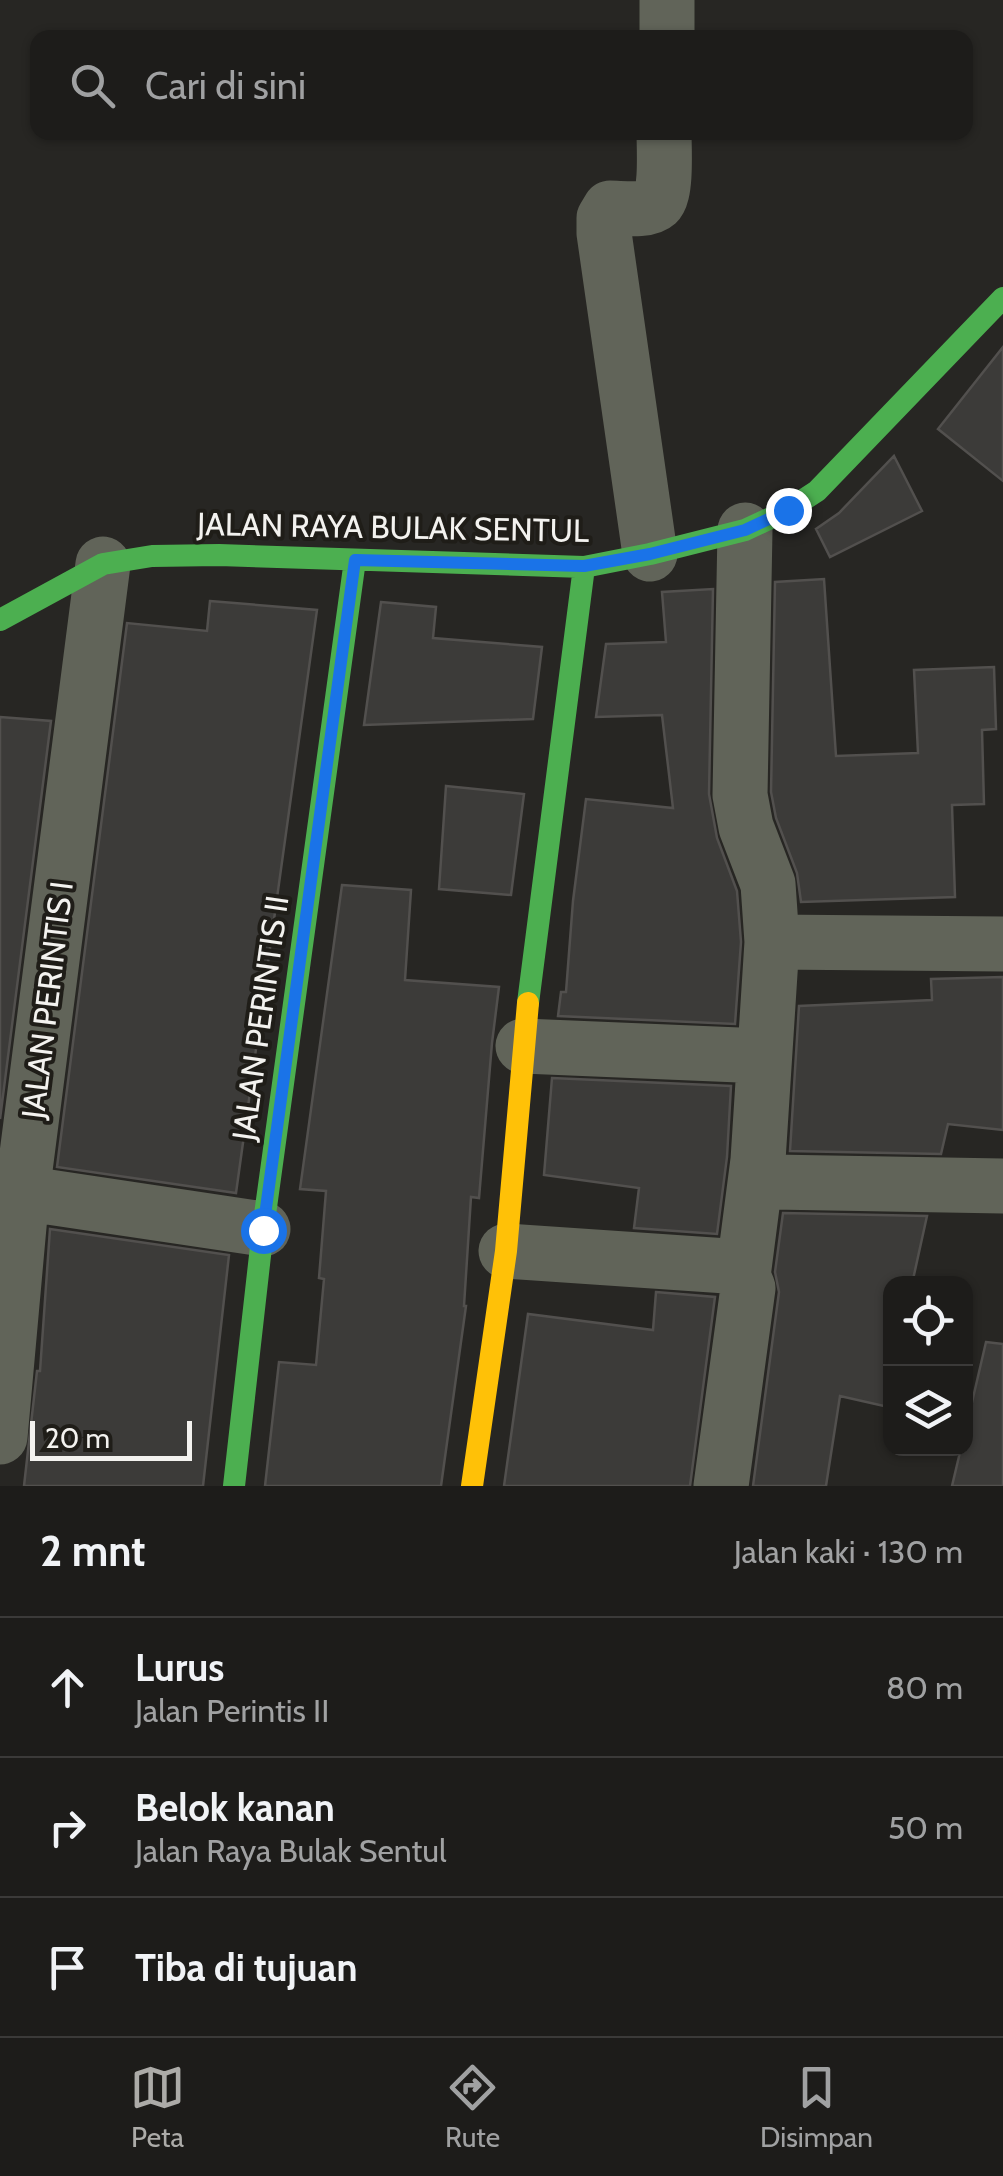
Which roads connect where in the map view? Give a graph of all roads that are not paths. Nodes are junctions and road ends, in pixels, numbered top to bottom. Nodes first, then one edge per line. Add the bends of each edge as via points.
1 (668, 0) edge
2 (666, 30) edge
3 (664, 140) edge
4 (1003, 298) edge
5 (745, 530) junction
6 (650, 554) junction
7 (355, 560) junction
8 (104, 564) junction
9 (584, 566) junction
10 (0, 620) edge
11 (772, 942) junction
12 (1003, 944) edge
13 (523, 1046) junction
14 (764, 1056) junction
15 (758, 1160) junction
16 (1003, 1186) edge
17 (22, 1192) junction
18 (263, 1230) junction
19 (506, 1251) junction
20 (743, 1276) junction
21 (0, 1437) edge
22 (234, 1486) edge
23 (472, 1486) edge
24 (721, 1486) edge

1 - 2 street
3 - 6 street via 657,204 610,208 604,218
4 - 5 street, JALAN RAYA BULAK SENTUL via 817,492
5 - 6 street, JALAN RAYA BULAK SENTUL
5 - 11 street via 740,795 768,884
6 - 9 street, JALAN RAYA BULAK SENTUL
7 - 8 street, JALAN RAYA BULAK SENTUL via 152,556
7 - 9 street, JALAN RAYA BULAK SENTUL
7 - 18 street, JALAN PERINTIS II
8 - 10 street, JALAN RAYA BULAK SENTUL
8 - 17 street, JALAN PERINTIS I
9 - 13 street
11 - 12 street
11 - 14 street
13 - 14 street
13 - 19 street
14 - 15 street
15 - 16 street via 762,1176 773,1182
15 - 20 street
17 - 18 street
17 - 21 street, JALAN PERINTIS I
18 - 22 street, JALAN PERINTIS II
19 - 20 street via 727,1266
19 - 23 street
20 - 24 street via 748,1288

